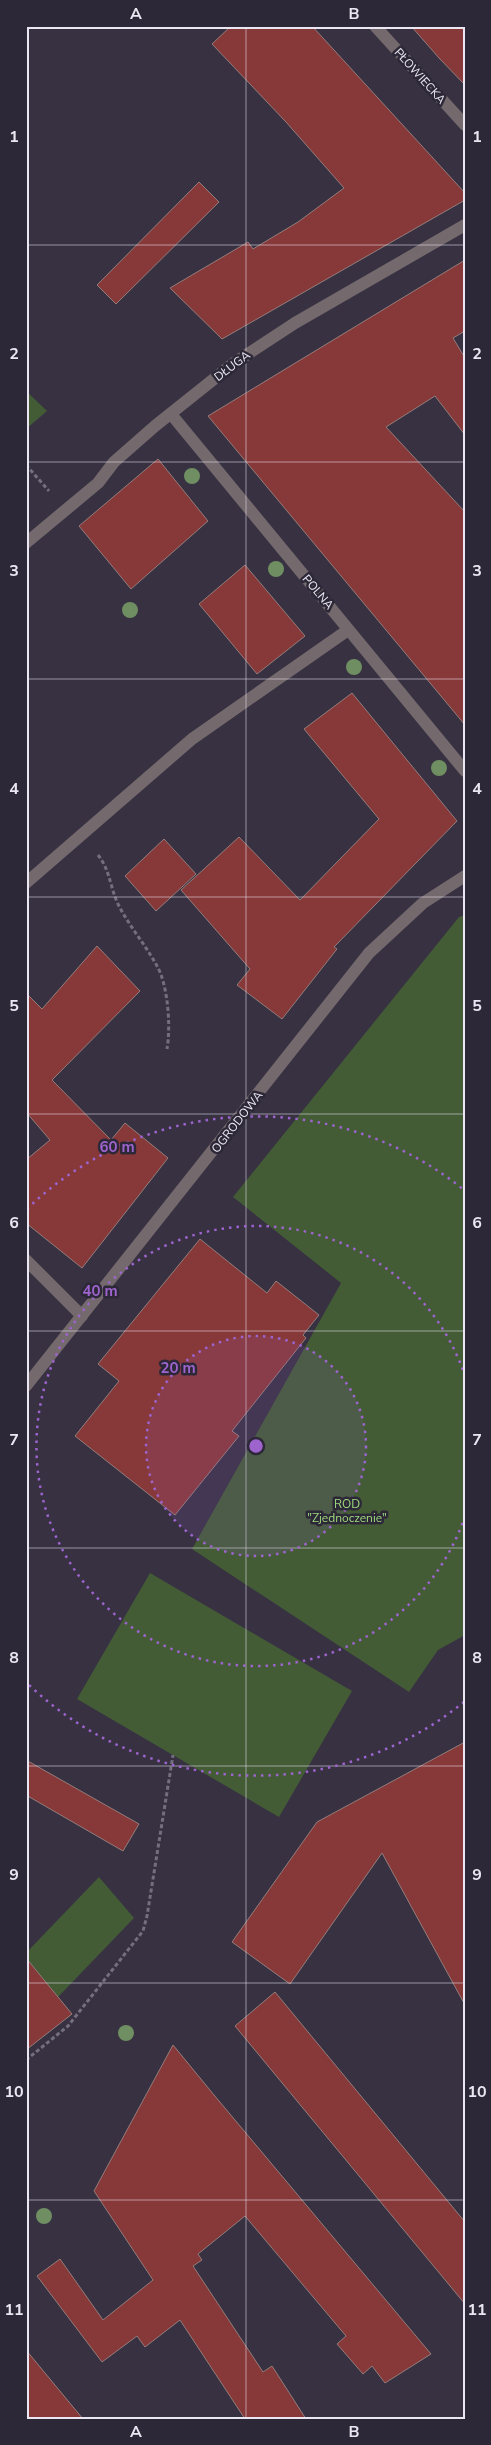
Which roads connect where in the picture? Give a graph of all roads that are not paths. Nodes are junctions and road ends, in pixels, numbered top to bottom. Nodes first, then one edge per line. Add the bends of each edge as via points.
1 (375, 26) edge
2 (465, 125) edge
3 (465, 225) edge
4 (171, 414) junction
5 (26, 543) edge
6 (348, 630) junction
7 (465, 771) edge
8 (465, 876) edge
9 (26, 883) edge
10 (26, 1260) edge
11 (82, 1316) junction
12 (26, 1386) edge

1 - 2 street, PŁOWIECKA
3 - 4 street, DŁUGA via 263,342
4 - 5 street, DŁUGA via 114,462 98,483
4 - 6 street, POLNA
6 - 7 street, POLNA
6 - 9 street via 192,739
8 - 11 street, OGRODOWA via 423,903 369,953
10 - 11 street
11 - 12 street, OGRODOWA

